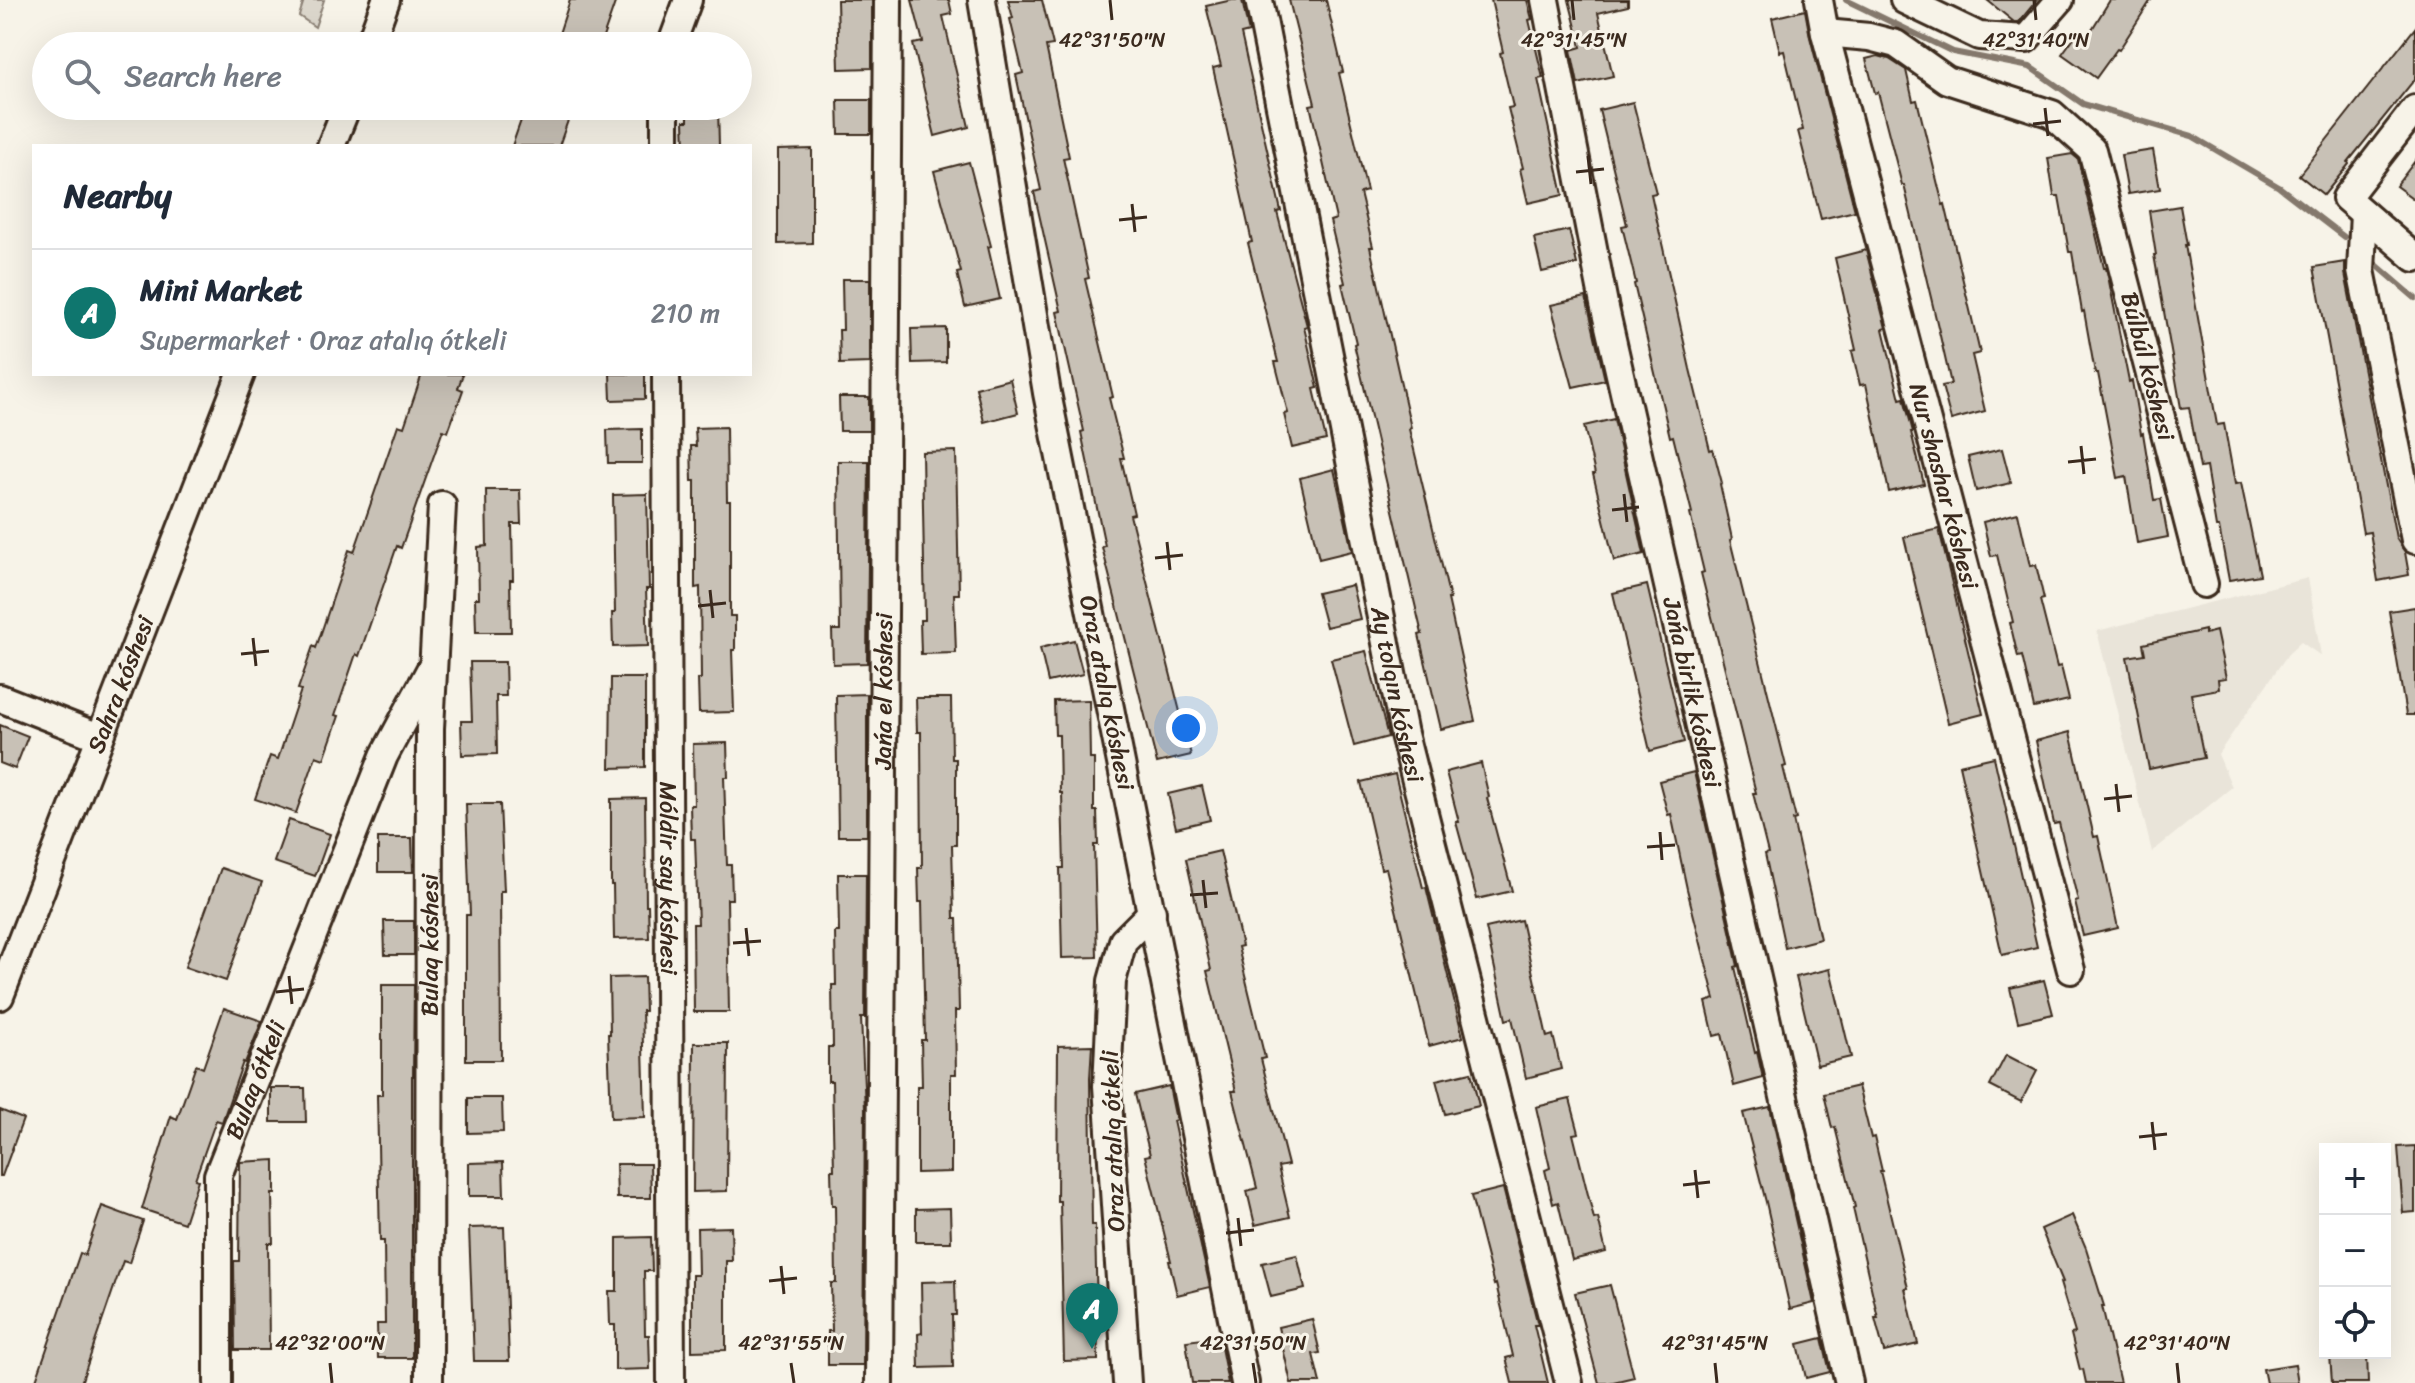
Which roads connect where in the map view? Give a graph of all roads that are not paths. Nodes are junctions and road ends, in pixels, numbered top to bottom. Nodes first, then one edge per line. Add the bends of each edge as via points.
1 (386, 0) edge
2 (688, 0) edge
3 (888, 0) edge
4 (982, 0) edge
5 (1259, 0) edge
6 (1545, 0) edge
7 (1819, 0) edge
8 (1904, 0) edge
9 (2060, 0) edge
10 (374, 32) edge
11 (676, 32) edge
12 (1825, 33) junction
13 (2415, 109) edge
14 (341, 120) edge
15 (665, 120) edge
16 (332, 144) edge
17 (665, 144) edge
18 (2355, 206) junction
19 (2415, 258) edge
20 (240, 376) edge
21 (666, 376) edge
22 (442, 505) dead end
23 (2415, 540) edge
24 (2204, 584) dead end
25 (434, 662) junction
26 (0, 698) edge
27 (99, 737) junction
28 (1152, 912) junction
29 (10, 942) edge
30 (2071, 970) dead end
31 (0, 996) edge
32 (218, 1383) edge
33 (429, 1383) edge
34 (671, 1383) edge
35 (879, 1383) edge
36 (1127, 1383) edge
37 (1245, 1383) edge
38 (1569, 1383) edge
39 (1849, 1383) edge

1 - 10 street
2 - 11 street
3 - 35 street, Jańa el kóshesi
4 - 28 street, Oraz atalıq kóshesi via 1047,393
5 - 38 street, Ay tolqın kóshesi via 1404,734
6 - 39 street, Jańa birlik kóshesi via 1604,304
7 - 12 street, Nur shashar kóshesi
8 - 9 street via 1979,36 2026,39
12 - 24 street, Búlbúl kóshesi via 1896,44 1947,80 2052,114 2092,150
12 - 30 street, Nur shashar kóshesi
13 - 18 street
14 - 16 street
15 - 17 street
18 - 19 street
18 - 23 street via 2361,270
20 - 27 street, Sahra kóshesi
21 - 34 street, Móldir say kóshesi
22 - 25 street, Bulaq kóshesi
25 - 32 street, Bulaq ótkeli via 384,756 218,1175
25 - 33 street, Bulaq kóshesi
26 - 27 street
27 - 29 street, Sahra kóshesi
28 - 36 street, Oraz atalıq ótkeli via 1123,941 1112,981 1107,1086
28 - 37 street, Oraz atalıq kóshesi
29 - 31 street, Sahra kóshesi

